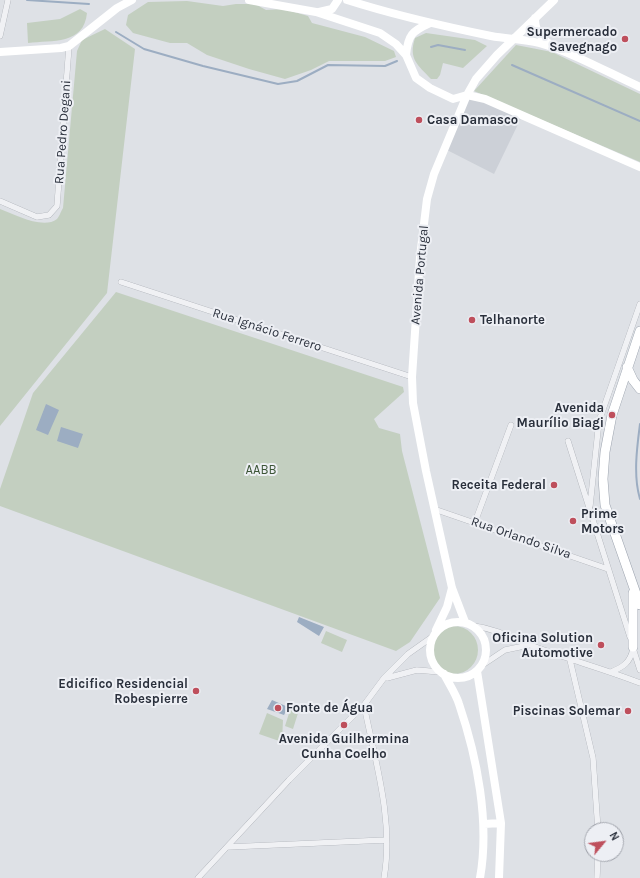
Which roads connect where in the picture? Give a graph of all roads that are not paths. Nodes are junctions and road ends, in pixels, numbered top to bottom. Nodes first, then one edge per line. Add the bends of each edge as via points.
1 (8, 0) edge
2 (132, 0) edge
3 (249, 0) edge
4 (338, 0) edge
5 (347, 0) edge
6 (554, 0) edge
7 (264, 1) edge
8 (316, 12) junction
9 (536, 18) junction
10 (430, 23) junction
11 (0, 36) edge
12 (513, 39) junction
13 (69, 46) junction
14 (558, 49) junction
15 (0, 52) edge
16 (406, 55) junction
17 (640, 87) edge
18 (467, 95) junction
19 (640, 167) edge
20 (0, 201) edge
21 (121, 282) dead end
22 (640, 304) edge
23 (640, 331) edge
24 (627, 367) junction
25 (412, 377) junction
26 (640, 389) edge
27 (511, 425) dead end
28 (568, 441) dead end
29 (434, 509) junction
30 (589, 509) junction
31 (475, 522) junction
32 (608, 569) junction
33 (633, 583) junction
34 (452, 588) junction
35 (640, 605) edge
36 (466, 622) junction
37 (474, 626) junction
38 (434, 634) junction
39 (530, 645) junction
40 (633, 647) junction
41 (570, 660) junction
42 (479, 669) junction
43 (640, 670) edge
44 (611, 672) junction
45 (442, 673) junction
46 (384, 678) junction
47 (640, 684) edge
48 (364, 705) junction
49 (597, 822) edge
50 (501, 823) junction
51 (484, 824) junction
52 (235, 838) junction
53 (386, 840) junction
54 (228, 847) junction
55 (245, 847) junction
56 (598, 862) edge
57 (198, 878) edge
58 (384, 878) edge
59 (480, 878) edge
60 (499, 878) edge
61 (597, 878) edge

1 - 11 street
2 - 13 street via 117,8
3 - 7 street
4 - 8 street via 332,8
5 - 10 street
6 - 9 street, Avenida Portugal
7 - 8 street
8 - 16 street via 380,34 396,44
9 - 12 street, Avenida Portugal
9 - 14 street via 535,27 538,33
10 - 12 street
10 - 16 street via 412,33
12 - 14 street
12 - 18 street, Avenida Portugal via 476,79
13 - 15 street
13 - 20 street, Rua Pedro Degani via 57,206 49,215 37,217
14 - 17 street
16 - 18 street via 416,78 430,88 453,98
18 - 19 street via 485,99
18 - 25 street, Avenida Portugal via 434,174 427,199 420,257
21 - 25 street, Rua Ignácio Ferrero
22 - 30 street via 599,421
23 - 24 main road
24 - 26 main road
24 - 33 main road via 612,415 604,479 606,505
25 - 29 street, Avenida Portugal via 417,429
27 - 31 street
28 - 30 street
29 - 31 street, Rua Orlando Silva
29 - 34 street, Avenida Portugal
30 - 32 street
31 - 32 street, Rua Orlando Silva
32 - 40 street
33 - 35 main road
33 - 40 main road
34 - 36 street, Avenida Portugal
34 - 38 street, Avenida Portugal via 447,607
36 - 37 street
36 - 38 street via 449,622
37 - 39 street via 496,630
37 - 42 street via 485,640 487,649
38 - 45 street via 430,655 433,664
38 - 46 street via 408,654
39 - 41 street
39 - 42 street via 505,650
40 - 43 street
40 - 44 street via 631,659 627,664
41 - 44 street
41 - 49 street via 593,758
42 - 45 street via 464,678 450,677
42 - 50 street
44 - 47 street
45 - 46 street via 417,670
45 - 51 street via 459,703 476,771
46 - 48 street
48 - 52 street
48 - 53 street via 384,805
50 - 51 street
50 - 60 street
51 - 59 street
52 - 54 street
52 - 55 street
53 - 55 street
53 - 58 street
54 - 55 street
54 - 57 street
56 - 61 street

